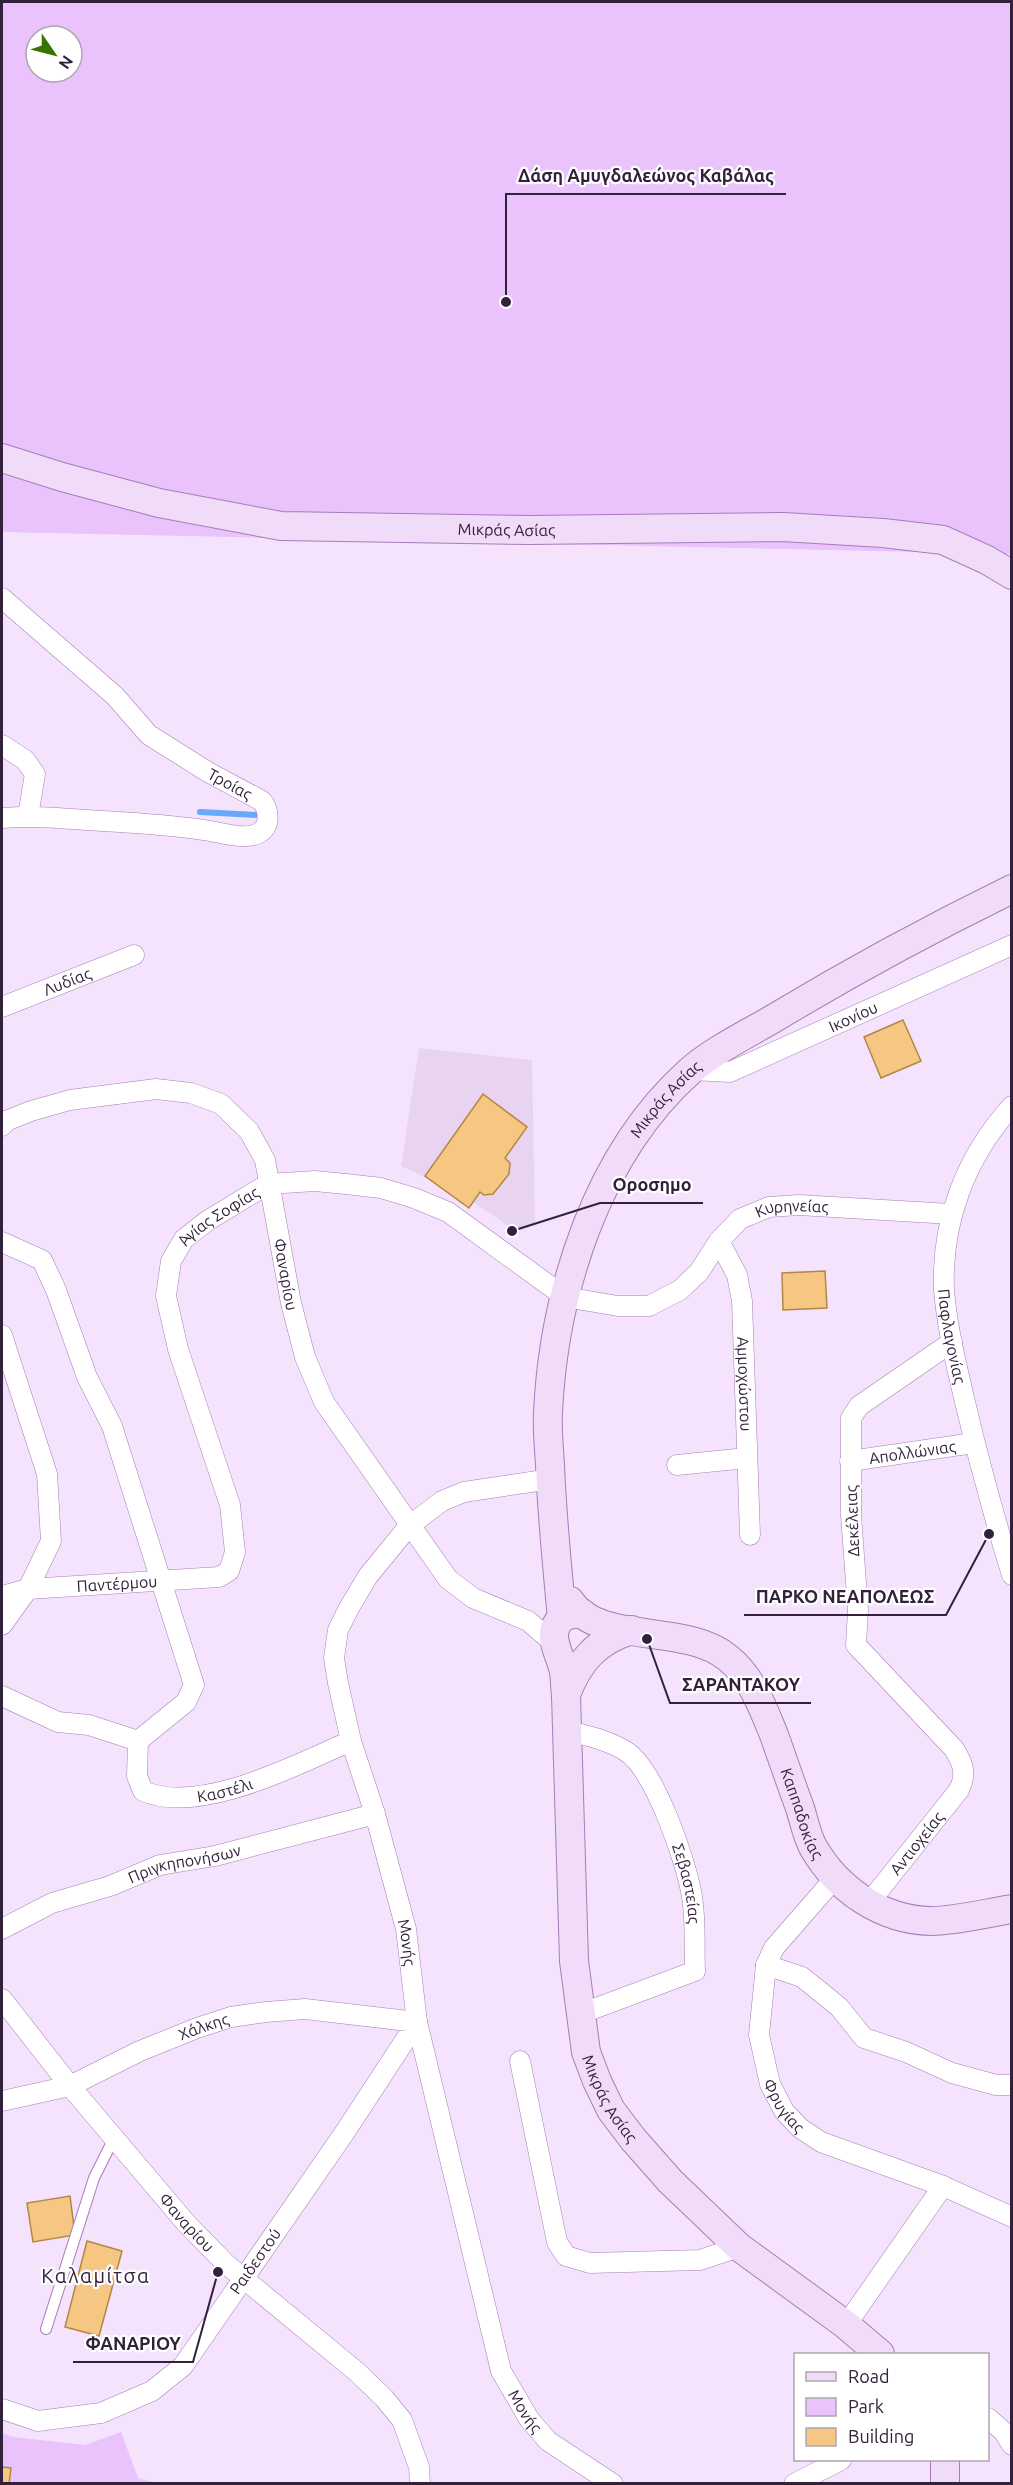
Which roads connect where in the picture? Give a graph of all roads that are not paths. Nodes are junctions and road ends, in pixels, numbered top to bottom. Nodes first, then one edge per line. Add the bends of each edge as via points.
1 (2, 458) edge
2 (1011, 575) edge
3 (2, 598) edge
4 (2, 745) edge
5 (28, 816) junction
6 (2, 818) edge
7 (1011, 889) edge
8 (1011, 945) edge
9 (134, 955) dead end
10 (2, 1007) edge
11 (691, 1070) junction
12 (1011, 1106) edge
13 (2, 1126) edge
14 (268, 1184) junction
15 (951, 1214) junction
16 (719, 1241) junction
17 (2, 1242) edge
18 (565, 1297) junction
19 (2, 1335) edge
20 (952, 1342) junction
21 (974, 1443) junction
22 (747, 1458) junction
23 (850, 1461) junction
24 (677, 1465) dead end
25 (551, 1479) junction
26 (409, 1526) junction
27 (750, 1535) dead end
28 (229, 1571) joint
29 (1011, 1575) edge
30 (161, 1580) junction
31 (28, 1589) junction
32 (2, 1596) edge
33 (504, 1611) junction
34 (2, 1625) edge
35 (570, 1630) junction
36 (639, 1631) junction
37 (590, 1653) junction
38 (566, 1695) junction
39 (2, 1696) edge
40 (566, 1730) junction
41 (138, 1741) junction
42 (351, 1741) junction
43 (964, 1781) joint
44 (375, 1814) junction
45 (836, 1878) junction
46 (868, 1904) junction
47 (1011, 1909) edge
48 (2, 1929) edge
49 (766, 1965) junction
50 (2, 1999) edge
51 (580, 2013) junction
52 (417, 2022) junction
53 (520, 2061) dead end
54 (1011, 2085) edge
55 (70, 2086) junction
56 (2, 2101) edge
57 (114, 2138) junction
58 (943, 2186) junction
59 (1011, 2217) edge
60 (739, 2247) junction
61 (242, 2277) junction
62 (846, 2325) junction
63 (46, 2329) dead end
64 (878, 2353) edge
65 (2, 2409) edge
66 (989, 2420) edge
67 (1011, 2445) edge
68 (839, 2461) edge
69 (945, 2461) edge
70 (420, 2484) edge
71 (613, 2484) edge
72 (794, 2484) edge
73 (945, 2484) edge

1 - 2 street, Μικράς Ασίας via 159,503 281,526 530,530 783,527 883,533 943,540
3 - 5 street, Τροίας via 115,696 149,735 262,801 268,819 258,834 239,835
4 - 5 street via 25,760 35,774
5 - 6 street, Τροίας
7 - 11 street, Μικράς Ασίας via 791,1008
8 - 11 street, Ικονίου via 730,1072
9 - 10 street, Λυδίας
11 - 18 street, Μικράς Ασίας via 654,1109 612,1169 590,1218
12 - 15 street, Παφλαγονίας via 973,1159
13 - 14 street, Φαναρίου via 70,1100 156,1089 191,1093 221,1104 249,1131 266,1160
14 - 18 street, Αγίας Σοφίας via 315,1181 381,1188 414,1198 448,1212
14 - 26 street, Φαναρίου via 291,1303 309,1366 324,1402
14 - 28 street, Αγίας Σοφίας via 184,1239 171,1261 166,1296 178,1349 230,1506 235,1552
15 - 16 street, Κυρηνείας via 799,1205 769,1207 740,1219
15 - 20 street, Παφλαγονίας via 944,1290
16 - 18 street, Κυρηνείας via 699,1272 680,1290 649,1306 618,1306
16 - 22 street, Αμμοχώστου via 737,1275 742,1301
17 - 30 street via 42,1260 87,1377 112,1426
18 - 25 street, Μικράς Ασίας via 548,1414
19 - 31 street via 46,1474 51,1540
20 - 21 street, Παφλαγονίας
20 - 23 street, Δεκέλειας via 859,1406 851,1418
21 - 23 street, Απολλώνιας
21 - 29 street, Παφλαγονίας
22 - 24 street
22 - 27 street, Αμμοχώστου
23 - 43 street, Δεκέλειας via 858,1610 856,1645 954,1749 963,1762
25 - 26 street, Μονής via 464,1491 442,1501
25 - 35 street, Μικράς Ασίας via 557,1569 568,1598
26 - 33 street, Φαναρίου via 448,1579 473,1598
26 - 42 street, Μονής via 368,1576 338,1630 334,1658
28 - 30 street, Παντέρμου via 219,1577
30 - 31 street, Παντέρμου
30 - 41 street via 194,1685 186,1702
31 - 32 street, Παντέρμου
31 - 34 street
33 - 35 street
33 - 35 street
35 - 36 street, Καππαδοκίας
35 - 37 street via 572,1658
35 - 38 street, Μικράς Ασίας via 564,1672
36 - 37 street via 605,1641
36 - 45 street, Καππαδοκίας via 705,1645 728,1657 746,1676 763,1706 812,1846
37 - 38 street
38 - 40 street, Μικράς Ασίας
39 - 41 street via 58,1722 89,1725
40 - 51 street, Μικράς Ασίας via 574,1961
40 - 51 street, Σεβαστείας via 605,1741 628,1753 645,1774 677,1842 692,1898 695,1971
41 - 42 street, Καστέλι via 137,1776 142,1791 181,1800 250,1784
42 - 44 street, Μονής
43 - 46 street, Αντιοχείας
44 - 48 street, Πριγκηπονήσων via 215,1856 160,1865 110,1886 52,1903
44 - 52 street, Μονής via 406,1929
45 - 46 street, Καππαδοκίας
45 - 49 street, Φρυγίας via 774,1948
46 - 47 street, Καππαδοκίας via 909,1920 933,1921
49 - 54 street via 802,1977 839,2007 864,2038 952,2073
49 - 58 street, Φρυγίας via 759,2034 770,2084 784,2111 821,2142
50 - 55 street, Φαναρίου
51 - 60 street, Μικράς Ασίας via 586,2052 611,2110 670,2181
52 - 55 street, Χάλκης via 304,2009 231,2017 140,2051
52 - 61 street, Ραιδεστού
52 - 71 street, Μονής via 501,2372 529,2419 548,2441
53 - 60 street via 557,2242 566,2256 591,2263 700,2260
55 - 56 street, Χάλκης
55 - 57 street, Φαναρίου
57 - 61 street, Φαναρίου via 186,2223
57 - 63 lane via 94,2178
58 - 59 street, Φρυγίας
58 - 62 street
60 - 62 street, Μικράς Ασίας
61 - 65 street, Ραιδεστού via 183,2366 152,2391 101,2413 38,2421
61 - 70 street, Φαναρίου via 384,2398 402,2420 419,2467
62 - 64 street, Μικράς Ασίας
66 - 67 street via 1004,2432
68 - 72 street
69 - 73 street

